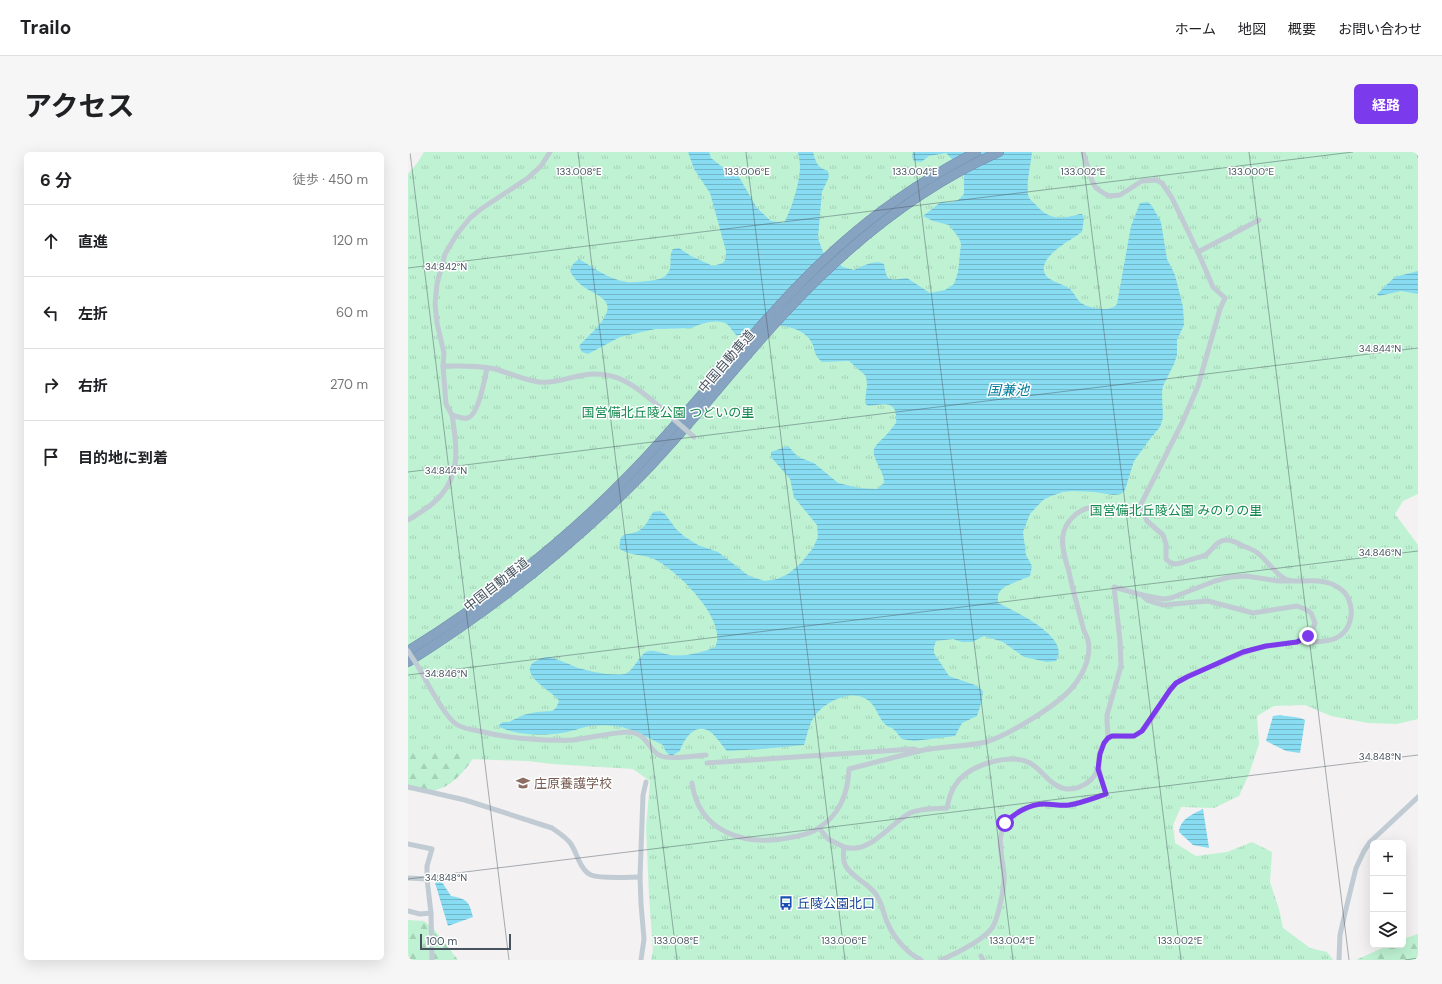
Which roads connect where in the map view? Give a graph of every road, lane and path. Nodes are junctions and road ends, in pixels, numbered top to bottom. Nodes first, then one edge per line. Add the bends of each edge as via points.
1 (550, 152) edge
2 (976, 152) edge
3 (1000, 152) edge
4 (1083, 152) edge
5 (953, 169) junction
6 (1259, 220) dead end
7 (1198, 252) junction
8 (768, 325) junction
9 (443, 366) junction
10 (487, 368) junction
11 (452, 415) junction
12 (694, 436) dead end
13 (1140, 508) junction
14 (408, 520) edge
15 (1290, 581) junction
16 (1142, 595) junction
17 (1297, 642) junction
18 (408, 651) edge
19 (408, 662) edge
20 (1108, 738) junction
21 (919, 752) junction
22 (706, 755) dead end
23 (707, 763) dead end
24 (1098, 769) junction
25 (646, 782) dead end
26 (692, 783) dead end
27 (408, 787) edge
28 (1418, 797) edge
29 (819, 828) junction
30 (408, 844) edge
31 (844, 847) junction
32 (640, 877) junction
33 (408, 878) edge
34 (426, 879) junction
35 (408, 911) edge
36 (431, 913) junction
37 (432, 960) edge
38 (641, 960) edge
39 (920, 960) edge
40 (941, 960) edge
41 (1339, 960) edge

1 - 9 street via 528,178 470,218 445,254 435,304 444,352
2 - 5 highway, 中国自動車道
3 - 5 highway, 中国自動車道
4 - 7 street via 1092,182 1096,188 1110,196 1120,195 1142,181 1156,180 1162,183
5 - 8 highway, 中国自動車道 via 873,229
5 - 8 highway, 中国自動車道 via 895,201 839,246 786,298
6 - 7 street
7 - 13 street via 1212,287 1225,298 1198,386
8 - 18 highway, 中国自動車道 via 596,508 502,587
8 - 19 highway, 中国自動車道 via 665,450 597,519 484,611
9 - 10 street
9 - 11 street via 446,404
10 - 11 street via 478,403 472,415 465,419
10 - 12 street, bridge via 539,382 555,382 596,374 619,378 631,383
11 - 14 street via 456,456 452,475 440,496
13 - 15 street via 1147,521 1163,535 1166,559 1171,563 1183,564 1204,556 1217,542 1229,540 1258,553 1273,569
13 - 21 street via 1088,508 1072,517 1065,528 1063,536 1066,561 1088,648 1086,666 1071,690 1014,730 986,742
15 - 16 street via 1246,576 1230,577 1171,598
15 - 17 street via 1329,582 1345,593 1351,608 1348,626 1336,638 1320,642
16 - 17 street via 1147,600 1163,605 1208,601 1253,613 1298,606 1311,613 1315,623 1308,636
16 - 20 street via 1114,586 1121,666 1107,715
17 - 20 street via 1243,652 1187,677 1176,683 1138,734
18 - 22 street, bridge via 451,719 456,724 470,729 502,736 543,740 574,740 628,732 641,736 661,756
20 - 24 street via 1101,749
21 - 23 street via 914,749
21 - 29 street via 849,770 847,788 840,804 831,818
24 - 31 street via 1094,778 1085,785 1068,789 1052,783 1038,769 1022,760 986,763 968,772 960,780 953,789 947,808 916,811 866,846 855,849
24 - 40 street via 1106,794 1070,805 1037,805 1009,819 1001,834 1004,885 994,923 978,939
25 - 32 street via 643,795
26 - 29 street via 694,794 704,814 721,830 733,836 763,840 780,839 807,834
27 - 32 street via 465,800 552,828 570,843 584,869 590,874
28 - 41 street via 1370,842 1364,851 1356,868 1345,913 1340,935
29 - 31 street via 828,839
30 - 34 street via 432,849
31 - 39 street via 846,868 875,894 893,933 906,949
32 - 38 street via 644,939
33 - 34 street
34 - 36 street
35 - 36 street
36 - 37 street

